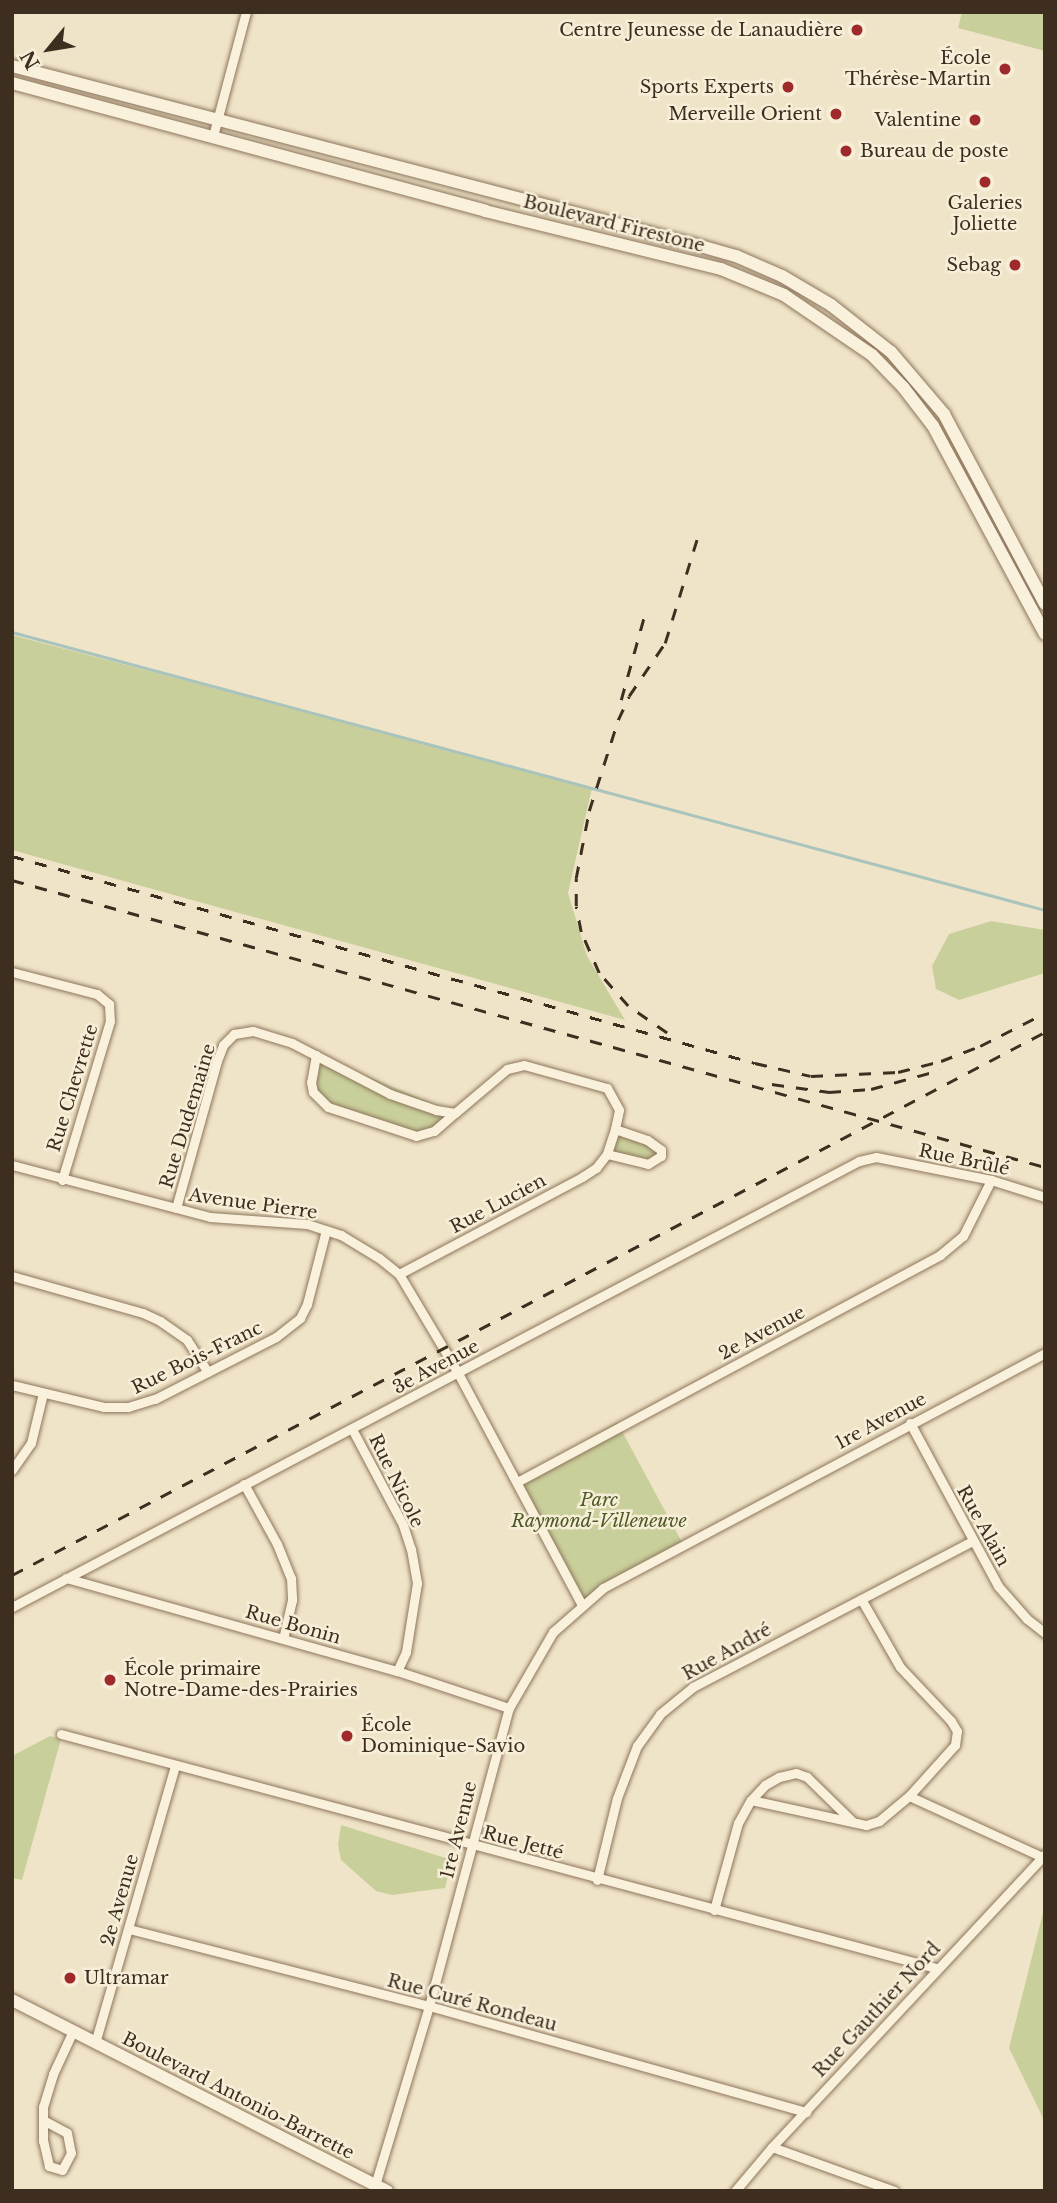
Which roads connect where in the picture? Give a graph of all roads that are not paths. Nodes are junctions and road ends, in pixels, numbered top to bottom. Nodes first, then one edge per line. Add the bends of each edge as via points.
1 (246, 12) edge
2 (12, 66) edge
3 (12, 83) edge
4 (216, 120) junction
5 (213, 136) junction
6 (1045, 604) edge
7 (1045, 634) edge
8 (12, 972) edge
9 (316, 1055) junction
10 (455, 1113) junction
11 (615, 1129) junction
12 (607, 1154) junction
13 (876, 1157) joint
14 (12, 1165) edge
15 (62, 1180) junction
16 (991, 1180) junction
17 (1045, 1196) edge
18 (176, 1209) junction
19 (326, 1230) junction
20 (399, 1274) junction
21 (12, 1276) edge
22 (1045, 1353) edge
23 (208, 1371) junction
24 (458, 1373) junction
25 (12, 1385) edge
26 (43, 1393) junction
27 (910, 1423) junction
28 (352, 1429) junction
29 (12, 1470) edge
30 (517, 1482) junction
31 (244, 1484) junction
32 (972, 1541) junction
33 (66, 1578) junction
34 (860, 1598) junction
35 (582, 1605) junction
36 (12, 1607) edge
37 (1045, 1633) edge
38 (283, 1639) junction
39 (397, 1671) junction
40 (509, 1708) junction
41 (61, 1734) dead end
42 (175, 1765) junction
43 (909, 1796) junction
44 (751, 1800) junction
45 (853, 1823) junction
46 (472, 1846) junction
47 (1043, 1856) edge
48 (597, 1880) junction
49 (714, 1910) junction
50 (129, 1929) junction
51 (936, 1968) junction
52 (12, 2000) edge
53 (429, 2006) junction
54 (73, 2031) junction
55 (95, 2043) junction
56 (806, 2112) junction
57 (43, 2120) junction
58 (772, 2147) junction
59 (381, 2188) edge
60 (736, 2191) edge
61 (894, 2191) edge

1 - 4 street
2 - 4 main road, Boulevard Firestone
3 - 5 main road, Boulevard Firestone
4 - 5 street
4 - 6 main road, Boulevard Firestone via 710,249 782,276 831,305 885,346 944,414
5 - 7 main road, Boulevard Firestone via 485,211 721,269 784,295 872,355 926,416
8 - 15 street, Rue Chevrette via 97,995 109,1004 110,1021
9 - 10 street via 390,1094
9 - 10 street via 313,1093 328,1107 416,1136 434,1131
9 - 18 street, Rue Dudemaine via 253,1031 233,1034 217,1060
10 - 11 street via 507,1069 524,1065 607,1088 619,1110
11 - 12 street, Rue Lucien
11 - 12 street via 656,1144 661,1156 648,1164
12 - 20 street, Rue Lucien via 582,1177
13 - 16 street, Rue Brûlé
13 - 24 street, 3e Avenue via 859,1161
14 - 15 street, Avenue Pierre
15 - 18 street, Avenue Pierre
16 - 17 street, Rue Brûlé
16 - 30 street, 2e Avenue via 963,1236 940,1255
18 - 19 street, Avenue Pierre
19 - 20 street, Avenue Pierre via 357,1243
19 - 23 street, Rue Bois-Franc via 300,1318 276,1337
20 - 24 street, Avenue Pierre
21 - 23 street via 160,1321 187,1340
22 - 27 street, 1re Avenue
23 - 26 street, Rue Bois-Franc via 128,1408
24 - 28 street, 3e Avenue
24 - 30 street, Avenue Pierre
25 - 26 street, Rue Bois-Franc
26 - 29 street via 31,1443
27 - 32 street, Rue Alain
27 - 35 street, 1re Avenue via 603,1588
28 - 31 street, 3e Avenue
28 - 39 street, Rue Nicole via 411,1549 417,1583 406,1652
30 - 35 street, Avenue Pierre
31 - 33 street, 3e Avenue
31 - 38 street via 291,1578 292,1600
32 - 34 street, Rue André
32 - 37 street, Rue Alain via 998,1586
33 - 36 street, 3e Avenue
33 - 38 street, Rue Bonin
34 - 43 street via 900,1667 957,1731 955,1745
34 - 48 street, Rue André via 693,1687 660,1714 637,1746 617,1798
35 - 40 street, 1re Avenue via 553,1632
38 - 39 street, Rue Bonin
39 - 40 street, Rue Bonin
40 - 46 street, 1re Avenue
41 - 42 street, Rue Jetté
42 - 46 street, Rue Jetté
42 - 50 street, 2e Avenue
43 - 45 street via 879,1821
43 - 47 street
44 - 45 street
44 - 45 street via 779,1777 796,1773 820,1787
44 - 49 street via 737,1823
46 - 48 street, Rue Jetté
46 - 53 street, 1re Avenue
47 - 51 street, Rue Gauthier Nord
48 - 49 street, Rue Jetté
49 - 51 street, Rue Jetté
50 - 53 street, Rue Curé Rondeau
50 - 55 street, 2e Avenue
51 - 56 street, Rue Gauthier Nord
52 - 54 main road, Boulevard Antonio-Barrette
53 - 56 street, Rue Curé Rondeau
53 - 59 street, 1re Avenue
54 - 55 main road, Boulevard Antonio-Barrette
54 - 57 street via 53,2074
55 - 59 main road, Boulevard Antonio-Barrette
56 - 58 street, Rue Gauthier Nord
57 - 57 street via 49,2166 62,2170 71,2153 67,2133
58 - 60 street, Rue Gauthier Nord
58 - 61 street

